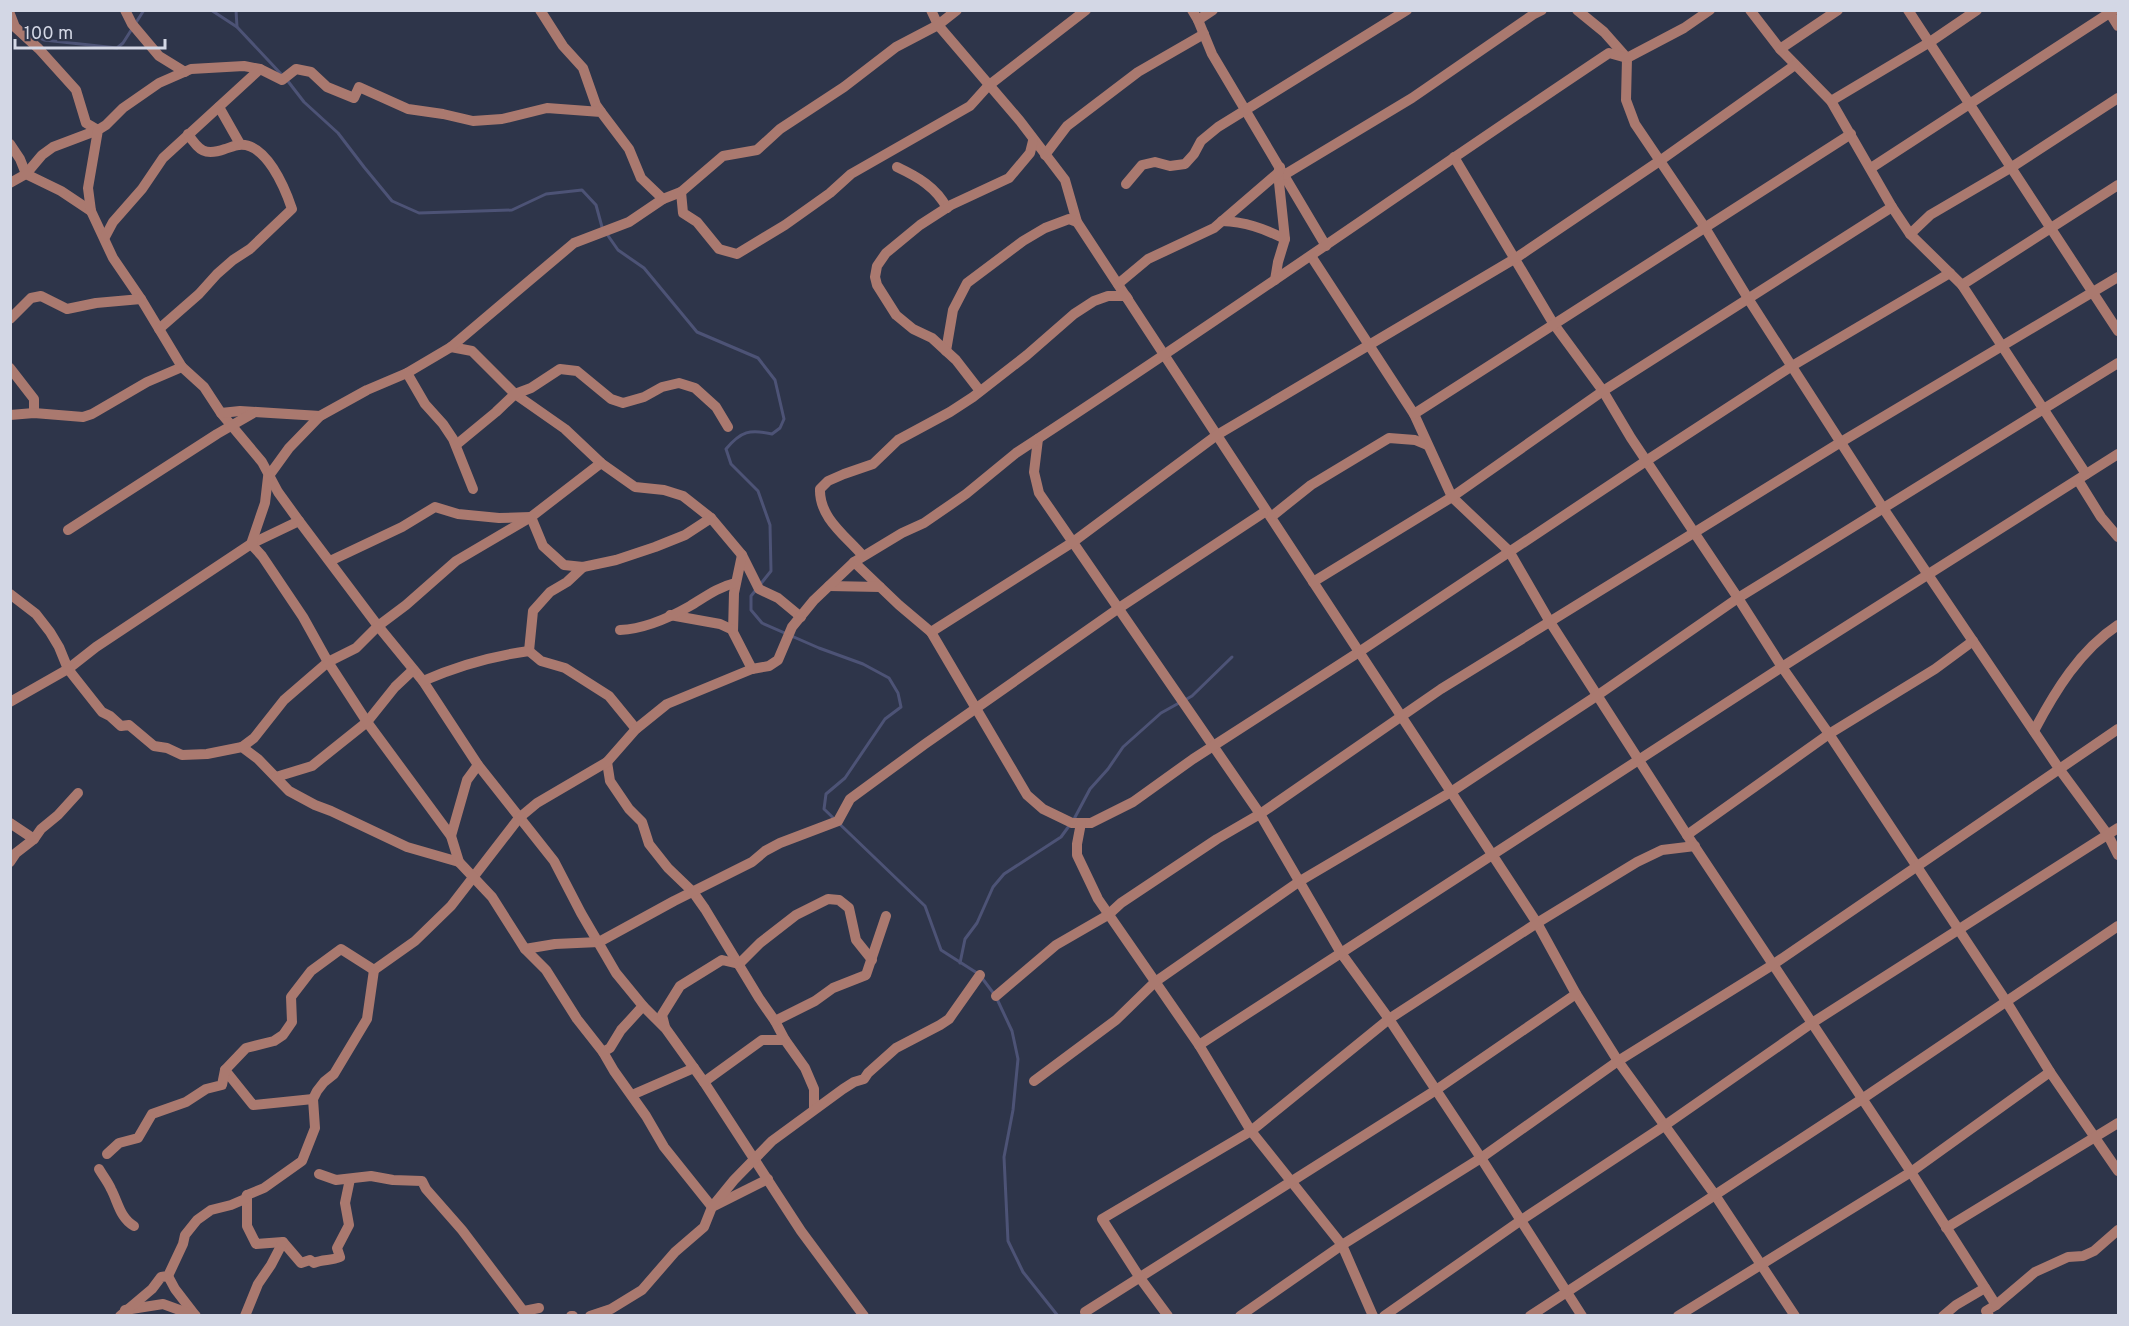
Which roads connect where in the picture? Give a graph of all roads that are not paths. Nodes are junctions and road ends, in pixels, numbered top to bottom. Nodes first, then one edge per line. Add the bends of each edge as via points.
1 (125, 10) edge
2 (540, 10) edge
3 (931, 10) edge
4 (957, 10) edge
5 (1086, 10) edge
6 (1213, 10) edge
7 (1407, 10) edge
8 (1542, 10) edge
9 (1577, 10) edge
10 (1710, 10) edge
11 (1750, 10) edge
12 (1838, 10) edge
13 (1908, 10) edge
14 (1977, 10) edge
15 (2111, 11) edge
16 (10, 14) edge
17 (1195, 15) edge
18 (938, 25) junction
19 (2118, 26) edge
20 (1204, 34) junction
21 (1930, 42) junction
22 (1780, 49) junction
23 (1627, 58) junction
24 (1795, 65) junction
25 (260, 69) junction
26 (185, 72) junction
27 (988, 86) junction
28 (2118, 98) edge
29 (1832, 101) junction
30 (1970, 104) junction
31 (219, 106) junction
32 (1245, 108) junction
33 (601, 112) junction
34 (98, 130) junction
35 (188, 134) junction
36 (1851, 134) junction
37 (1034, 141) junction
38 (10, 144) edge
39 (240, 144) junction
40 (1046, 155) junction
41 (1454, 157) junction
42 (1661, 160) junction
43 (897, 166) dead end
44 (2012, 167) junction
45 (1871, 168) junction
46 (1281, 171) junction
47 (26, 174) junction
48 (10, 183) edge
49 (1126, 184) dead end
50 (2118, 185) edge
51 (681, 192) junction
52 (663, 199) junction
53 (1893, 207) junction
54 (946, 208) junction
55 (91, 211) junction
56 (1221, 221) junction
57 (1077, 222) junction
58 (1704, 226) junction
59 (2051, 228) junction
60 (1910, 234) junction
61 (105, 237) junction
62 (1285, 239) junction
63 (1326, 246) junction
64 (1311, 256) junction
65 (1516, 258) junction
66 (1950, 273) junction
67 (2118, 277) edge
68 (1275, 280) junction
69 (1118, 284) junction
70 (1962, 285) junction
71 (2094, 293) junction
72 (141, 299) junction
73 (1749, 300) junction
74 (1134, 308) junction
75 (10, 319) edge
76 (1553, 323) junction
77 (159, 329) junction
78 (2118, 331) edge
79 (1369, 344) junction
80 (2003, 345) junction
81 (451, 347) junction
82 (946, 351) junction
83 (1164, 354) junction
84 (2118, 363) edge
85 (1792, 366) junction
86 (182, 367) junction
87 (10, 368) edge
88 (407, 373) junction
89 (1603, 391) junction
90 (980, 392) junction
91 (515, 394) junction
92 (2044, 409) junction
93 (255, 412) junction
94 (34, 413) junction
95 (221, 413) junction
96 (1414, 414) junction
97 (10, 415) edge
98 (320, 416) junction
99 (231, 426) junction
100 (728, 427) dead end
101 (1217, 435) junction
102 (1038, 439) junction
103 (1841, 442) junction
104 (1427, 445) junction
105 (456, 446) junction
106 (2118, 454) edge
107 (1646, 461) junction
108 (601, 464) junction
109 (268, 477) junction
110 (2082, 477) junction
111 (473, 489) dead end
112 (1452, 497) junction
113 (1884, 508) junction
114 (1267, 515) junction
115 (531, 517) junction
116 (711, 518) junction
117 (299, 521) junction
118 (68, 530) dead end
119 (1695, 532) junction
120 (2118, 537) edge
121 (1073, 542) junction
122 (251, 544) junction
123 (1509, 551) junction
124 (742, 555) junction
125 (859, 559) junction
126 (330, 561) junction
127 (583, 567) junction
128 (1929, 575) junction
129 (735, 582) junction
130 (1313, 582) junction
131 (829, 586) junction
132 (880, 587) junction
133 (10, 594) edge
134 (1738, 598) junction
135 (1119, 608) junction
136 (670, 615) junction
137 (801, 617) junction
138 (1550, 622) junction
139 (2118, 625) edge
140 (378, 626) junction
141 (620, 630) dead end
142 (733, 630) junction
143 (931, 632) junction
144 (1973, 641) junction
145 (529, 651) junction
146 (1359, 652) junction
147 (328, 662) junction
148 (1782, 667) junction
149 (68, 669) junction
150 (413, 669) junction
151 (752, 669) junction
152 (423, 681) junction
153 (1598, 695) junction
154 (10, 702) edge
155 (976, 708) junction
156 (1402, 718) junction
157 (367, 722) junction
158 (636, 729) junction
159 (2118, 729) edge
160 (2034, 731) junction
161 (1829, 734) junction
162 (1213, 746) junction
163 (242, 747) junction
164 (1640, 760) junction
165 (607, 762) junction
166 (478, 765) junction
167 (2060, 770) junction
168 (276, 777) junction
169 (1451, 792) junction
170 (78, 793) dead end
171 (1260, 814) junction
172 (519, 818) junction
173 (10, 823) edge
174 (1081, 823) junction
175 (2118, 828) edge
176 (1687, 835) junction
177 (2108, 835) junction
178 (451, 836) junction
179 (34, 839) junction
180 (1695, 846) junction
181 (1491, 854) junction
182 (2118, 855) edge
183 (10, 862) edge
184 (459, 862) junction
185 (1917, 867) junction
186 (473, 876) junction
187 (1300, 881) junction
188 (693, 892) junction
189 (1108, 915) junction
190 (886, 916) dead end
191 (1537, 923) junction
192 (2118, 926) edge
193 (1958, 931) junction
194 (599, 942) junction
195 (525, 949) junction
196 (1341, 953) junction
197 (872, 960) junction
198 (739, 964) junction
199 (1774, 964) junction
200 (374, 970) junction
201 (980, 975) dead end
202 (1155, 982) junction
203 (1576, 994) junction
204 (996, 996) dead end
205 (2006, 1001) junction
206 (642, 1006) junction
207 (1389, 1018) junction
208 (775, 1021) junction
209 (1812, 1023) junction
210 (666, 1029) junction
211 (785, 1040) junction
212 (1199, 1045) junction
213 (603, 1052) junction
214 (1618, 1061) junction
215 (694, 1068) junction
216 (225, 1070) junction
217 (2050, 1072) junction
218 (1034, 1081) dead end
219 (704, 1082) junction
220 (1436, 1090) junction
221 (632, 1095) junction
222 (313, 1099) junction
223 (1862, 1099) junction
224 (814, 1109) junction
225 (2118, 1123) edge
226 (1664, 1126) junction
227 (1251, 1131) junction
228 (2097, 1137) junction
229 (107, 1154) dead end
230 (1481, 1158) junction
231 (756, 1160) junction
232 (99, 1169) dead end
233 (2118, 1171) edge
234 (1911, 1172) junction
235 (319, 1174) dead end
236 (350, 1179) junction
237 (768, 1179) junction
238 (1292, 1183) junction
239 (247, 1195) junction
240 (1715, 1195) junction
241 (712, 1207) junction
242 (1520, 1221) junction
243 (134, 1226) dead end
244 (1946, 1228) junction
245 (2118, 1230) edge
246 (283, 1242) junction
247 (1342, 1245) junction
248 (1760, 1263) junction
249 (168, 1276) junction
250 (1140, 1278) junction
251 (1985, 1288) junction
252 (1567, 1291) junction
253 (1996, 1305) junction
254 (539, 1308) dead end
255 (1085, 1312) dead end
256 (122, 1313) edge
257 (526, 1313) edge
258 (195, 1315) edge
259 (245, 1316) edge
260 (590, 1316) edge
261 (864, 1316) edge
262 (1168, 1316) edge
263 (1240, 1316) edge
264 (1373, 1316) edge
265 (1384, 1316) edge
266 (1530, 1316) edge
267 (1582, 1316) edge
268 (1678, 1316) edge
269 (1795, 1316) edge
270 (1943, 1316) edge
271 (1989, 1316) edge

1 - 26 street via 146,43 162,59
2 - 33 street via 583,68
3 - 18 street
4 - 18 street
5 - 27 street
6 - 17 street
7 - 32 street
8 - 46 street via 1412,98
9 - 23 street
10 - 23 street
11 - 22 street
12 - 22 street
13 - 21 street
14 - 21 street
15 - 19 street
15 - 30 street
16 - 34 street via 15,27 76,90 86,123
17 - 20 street
18 - 27 street
18 - 51 street via 896,47 780,129 758,150 723,156
20 - 32 street
20 - 40 street via 1138,72 1067,126
21 - 29 street
21 - 30 street
22 - 24 street
23 - 41 street via 1610,53
23 - 42 street via 1626,100 1635,124
24 - 29 street
24 - 42 street
25 - 26 street via 244,66
25 - 31 street
25 - 33 street via 282,80 296,69 311,72 327,87 354,98 359,87 408,110 473,121 502,119 547,108
26 - 34 street via 159,82
27 - 37 street
27 - 51 street via 970,106 851,174 785,225 737,254 719,249 702,226 683,213
28 - 44 street
29 - 36 street
30 - 44 street
30 - 45 street
31 - 35 street
31 - 39 street
32 - 46 street
32 - 49 street via 1201,141 1185,164 1142,165
33 - 52 street via 629,148 641,178
34 - 47 street via 46,151
34 - 55 street via 88,188
35 - 39 street via 198,149 213,153
35 - 61 street via 163,158
36 - 45 street
36 - 58 street
37 - 40 street
37 - 54 street via 1030,153 1009,178
38 - 47 street
39 - 77 street via 264,156 285,188 291,209
40 - 57 street via 1065,180
41 - 63 street
41 - 65 street
42 - 58 street
42 - 65 street
43 - 54 street via 931,186
44 - 59 street
44 - 60 street via 1930,215
45 - 53 street
46 - 56 street
46 - 62 street
46 - 63 street
47 - 48 street
47 - 55 street
50 - 59 street
51 - 52 street
52 - 81 street via 629,222 574,243
53 - 60 street
53 - 73 street
54 - 82 street via 886,253 875,277 896,315
55 - 61 street
56 - 62 street via 1244,222
56 - 69 street via 1196,238 1148,259
57 - 69 street
57 - 82 street via 1069,219 1045,228 966,283 953,310
58 - 73 street
58 - 76 street
59 - 70 street
59 - 71 street
60 - 66 street
61 - 72 street via 113,258
62 - 68 street
63 - 64 street
64 - 68 street
64 - 79 street
65 - 76 street
65 - 79 street
66 - 70 street
66 - 85 street
67 - 71 street
68 - 83 street
69 - 74 street
70 - 80 street
71 - 78 street
71 - 80 street
72 - 75 street via 68,309 41,296 31,298
72 - 77 street
73 - 85 street
73 - 89 street
74 - 83 street
74 - 90 street via 1126,296 1108,296 1094,302
76 - 89 street
76 - 96 street
77 - 86 street
79 - 96 street
79 - 101 street
80 - 92 street
80 - 103 street
81 - 88 street
81 - 91 street via 472,351
82 - 90 street
83 - 101 street
83 - 102 street
84 - 92 street
85 - 103 street
85 - 107 street
86 - 94 street via 92,414 72,417
86 - 95 street via 204,387
87 - 94 street via 34,399
88 - 98 street
88 - 105 street
89 - 107 street
89 - 112 street
90 - 125 street via 898,440 873,464 836,477 820,489 824,512
91 - 100 street via 560,369 578,371 611,399 622,403 679,383 695,388 716,407
91 - 105 street
91 - 108 street via 565,429
92 - 110 street
92 - 113 street
93 - 95 street
93 - 98 street
93 - 99 street
94 - 97 street
95 - 99 street
96 - 104 street
98 - 109 street
99 - 109 street via 262,462
99 - 118 street
101 - 114 street
101 - 121 street
102 - 121 street via 1034,472 1039,493
102 - 125 street via 924,523
103 - 113 street
103 - 119 street
104 - 112 street
104 - 114 street via 1389,438
105 - 111 street
106 - 110 street
107 - 119 street
107 - 123 street
108 - 115 street
108 - 116 street via 634,487 682,496
109 - 117 street
109 - 122 street via 265,503
110 - 120 street via 2101,517
110 - 128 street
112 - 123 street
112 - 130 street
113 - 128 street
113 - 134 street
114 - 130 street
114 - 135 street
115 - 126 street via 458,514 435,507
115 - 127 street via 543,546 564,565
115 - 140 street via 456,561
116 - 124 street
116 - 127 street via 686,535 655,547
117 - 122 street
117 - 126 street
119 - 134 street
119 - 138 street
121 - 135 street
121 - 143 street
122 - 147 street via 303,617
122 - 149 street
123 - 138 street
123 - 146 street
124 - 129 street
124 - 137 street via 759,589 778,598
125 - 131 street
125 - 132 street
126 - 140 street
127 - 145 street via 550,592 533,611
128 - 144 street
128 - 148 street
129 - 136 street
129 - 142 street
130 - 146 street
131 - 132 street
131 - 137 street
132 - 143 street
133 - 149 street via 36,614 50,632
134 - 148 street
134 - 153 street
135 - 155 street
135 - 162 street
136 - 141 street
136 - 142 street
137 - 151 street via 778,660 770,666
138 - 153 street
138 - 156 street via 1441,689
139 - 160 street via 2097,640 2073,669
140 - 147 street via 356,648
140 - 150 street
142 - 151 street
143 - 155 street
144 - 160 street
144 - 161 street
145 - 152 street via 501,654
145 - 158 street via 609,696
146 - 156 street
146 - 162 street
147 - 157 street
147 - 163 street via 284,700
148 - 161 street
148 - 164 street
149 - 154 street
149 - 163 street via 102,712 121,726 129,725 154,746 182,755
150 - 152 street
150 - 157 street
151 - 158 street via 667,704
152 - 166 street
153 - 164 street
153 - 169 street
155 - 174 street via 1028,795 1043,809 1072,823
155 - 188 street via 850,799 838,821 780,843
156 - 169 street
156 - 171 street
157 - 168 street via 312,766
157 - 178 street
158 - 165 street
159 - 167 street
160 - 167 street
161 - 176 street
161 - 185 street
162 - 171 street
162 - 174 street via 1133,802 1091,823
163 - 168 street
164 - 176 street
164 - 181 street
165 - 172 street via 556,790
165 - 188 street via 610,781 642,822 649,844
166 - 172 street
166 - 178 street via 467,780
167 - 177 street
167 - 185 street
168 - 184 street via 289,791 315,805 407,847
169 - 181 street
169 - 187 street
170 - 179 street
171 - 187 street
171 - 189 street
172 - 186 street
172 - 194 street via 554,861
173 - 179 street
174 - 189 street via 1077,855
175 - 177 street
176 - 180 street
177 - 182 street
177 - 193 street
178 - 184 street
179 - 183 street
180 - 191 street via 1662,850 1637,862
180 - 199 street
181 - 191 street
181 - 196 street
184 - 186 street
185 - 193 street
185 - 199 street
186 - 195 street via 492,897
186 - 200 street via 451,906 414,941
187 - 196 street
187 - 202 street
188 - 194 street
188 - 198 street
189 - 202 street
189 - 204 street via 1056,945
190 - 197 street
191 - 203 street
191 - 207 street
192 - 205 street
193 - 205 street
193 - 209 street
194 - 195 street
194 - 206 street via 616,973
195 - 213 street via 546,970
196 - 207 street
196 - 212 street
197 - 198 street via 856,940 849,908 828,898 796,915
197 - 208 street via 869,971 861,978 833,988
198 - 208 street
198 - 210 street via 722,960 680,986 662,1016
199 - 209 street
199 - 214 street
200 - 216 street via 341,949 311,971 291,997 292,1022 283,1035 246,1048
200 - 222 street via 367,1019 334,1074 316,1090
201 - 224 street via 949,1018 896,1048 864,1079
202 - 212 street
202 - 218 street via 1116,1020
203 - 214 street
203 - 220 street
205 - 217 street
205 - 223 street
206 - 210 street
206 - 213 street
207 - 220 street
207 - 227 street
208 - 211 street
209 - 223 street
209 - 226 street
210 - 215 street
211 - 219 street via 762,1040
211 - 224 street via 812,1080
212 - 227 street
213 - 221 street
214 - 226 street
214 - 230 street
215 - 219 street
215 - 221 street
216 - 222 street via 253,1105
216 - 229 street via 222,1085 152,1114 138,1138 119,1143
217 - 228 street
217 - 234 street
219 - 231 street
220 - 230 street
220 - 238 street
221 - 241 street via 664,1147
222 - 239 street via 315,1128 302,1161
223 - 234 street
223 - 240 street
224 - 231 street via 772,1141
225 - 228 street
226 - 240 street
226 - 242 street
227 - 238 street
227 - 250 street via 1102,1219
228 - 233 street
228 - 244 street
230 - 242 street
230 - 247 street
231 - 237 street
231 - 241 street
232 - 243 street via 120,1211
234 - 244 street
234 - 248 street
235 - 236 street via 336,1180
236 - 246 street via 345,1203 349,1226 337,1248 340,1257 301,1263
236 - 257 street via 371,1176 422,1181
237 - 241 street
237 - 261 street
238 - 247 street
238 - 250 street
239 - 246 street via 247,1226 256,1244
239 - 249 street via 197,1220 185,1235
240 - 248 street
240 - 252 street
241 - 260 street via 704,1227 675,1252 642,1290 611,1309
242 - 252 street
242 - 265 street
244 - 251 street
245 - 253 street via 2094,1251 2068,1257 2035,1272
246 - 259 street via 258,1284
247 - 263 street
247 - 264 street
248 - 268 street
248 - 269 street
249 - 256 street
249 - 258 street
250 - 255 street
250 - 262 street
251 - 253 street
251 - 270 street
252 - 266 street
252 - 267 street
253 - 271 street via 1986,1311
254 - 257 street
256 - 258 street via 163,1304

